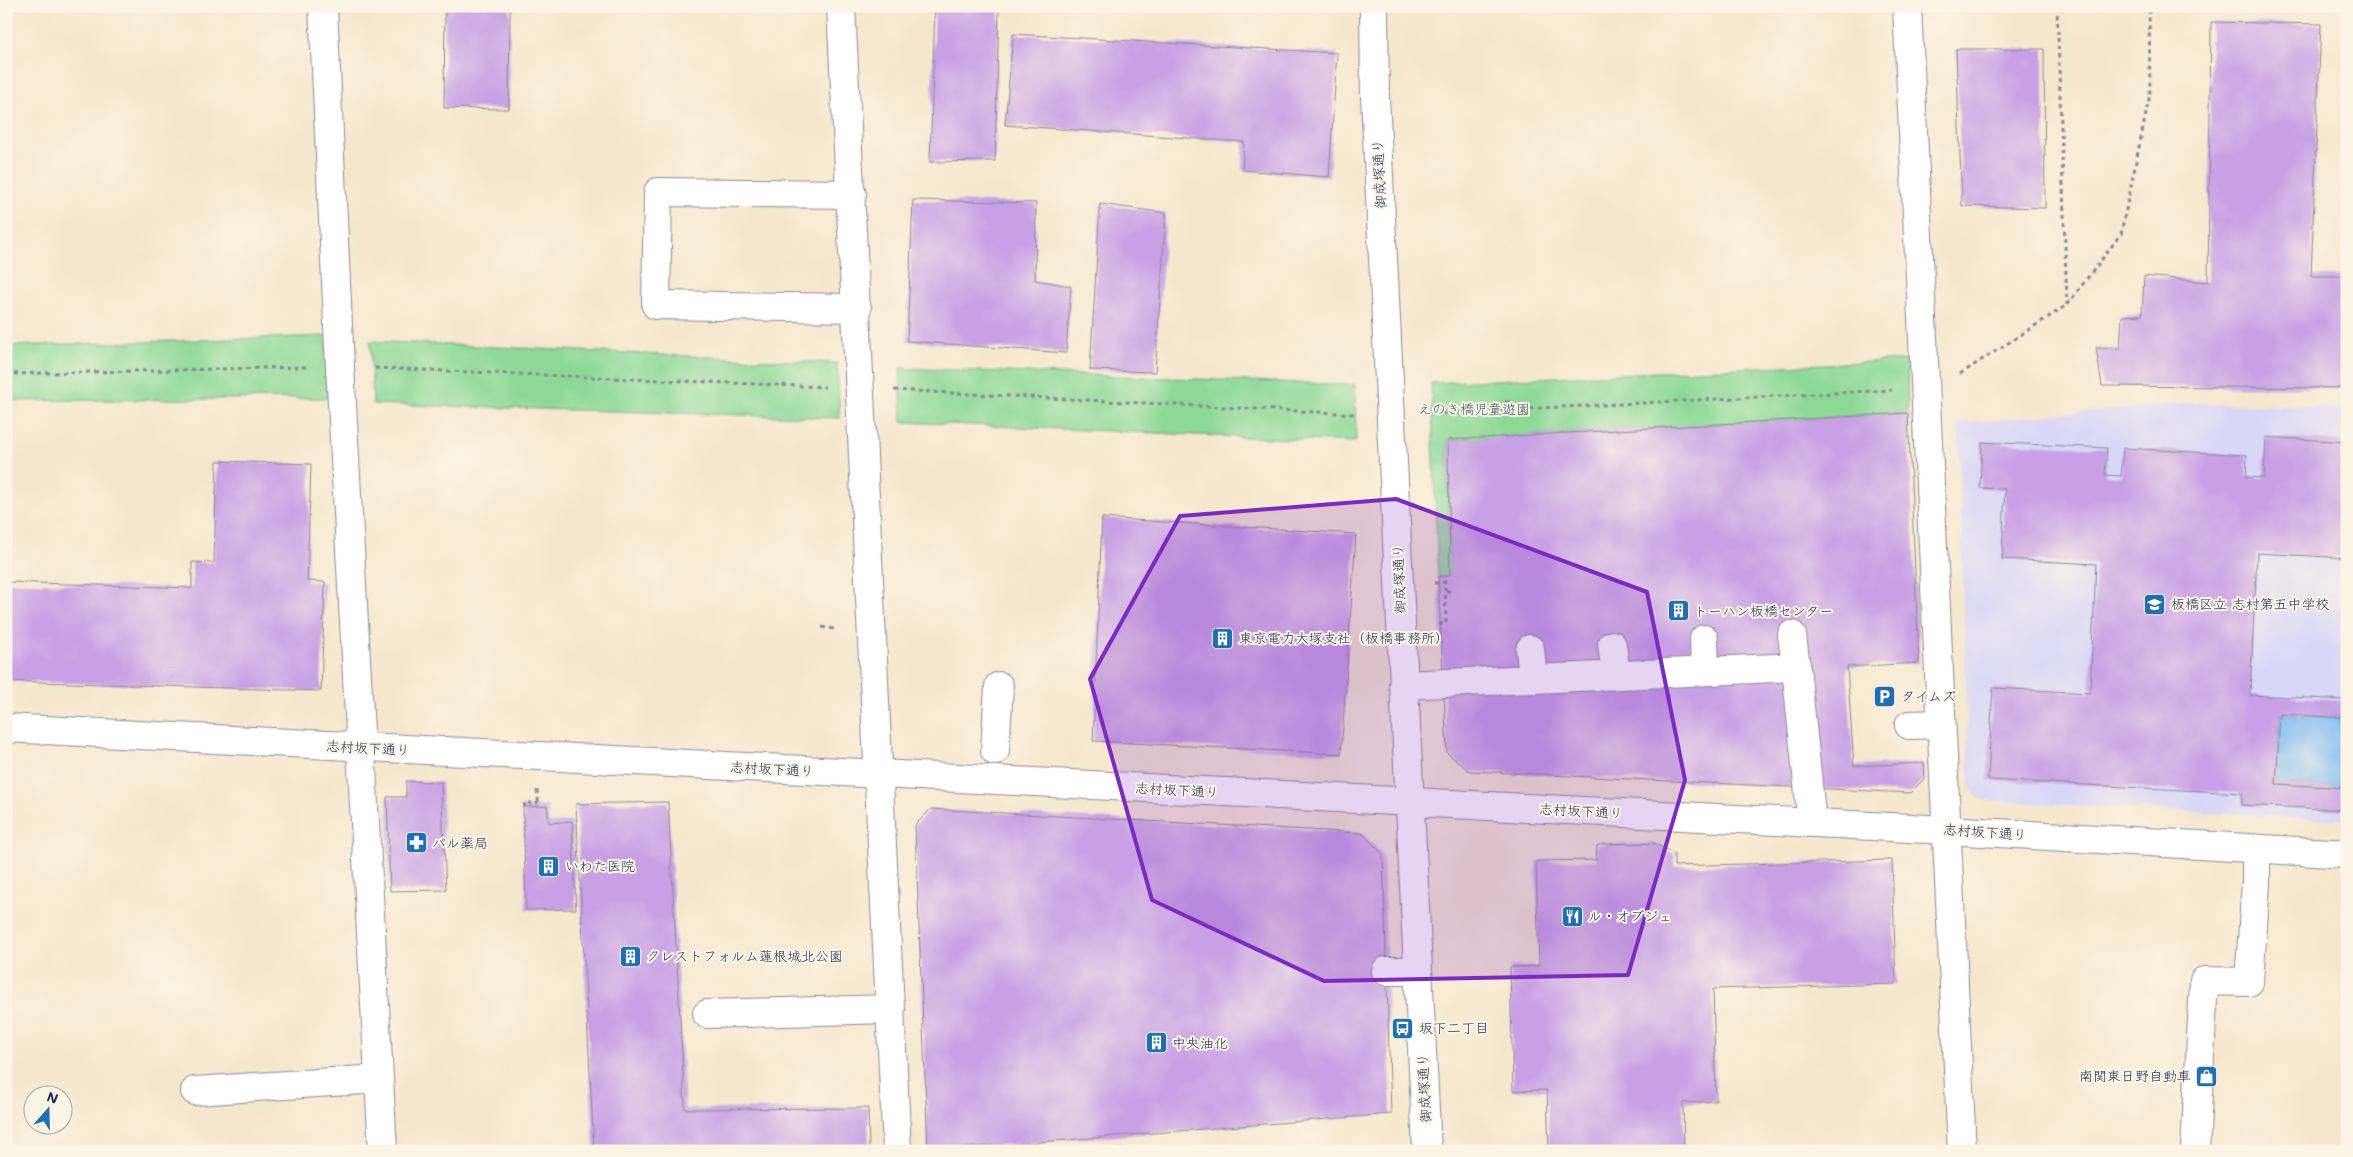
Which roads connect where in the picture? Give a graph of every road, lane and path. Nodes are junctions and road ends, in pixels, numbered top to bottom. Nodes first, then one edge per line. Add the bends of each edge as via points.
1 (323, 6) edge
2 (841, 6) edge
3 (1374, 6) edge
4 (1907, 6) edge
5 (2056, 6) edge
6 (2149, 6) edge
7 (852, 194) junction
8 (2067, 305) junction
9 (857, 308) junction
10 (340, 367) junction
11 (6, 374) edge
12 (1958, 375) dead end
13 (861, 388) junction
14 (1892, 390) dead end
15 (1392, 414) junction
16 (1445, 582) dead end
17 (1446, 591) junction
18 (1454, 591) dead end
19 (1446, 624) dead end
20 (1792, 635) dead end
21 (1704, 640) dead end
22 (1612, 645) dead end
23 (1530, 649) dead end
24 (1796, 667) junction
25 (1705, 670) junction
26 (1616, 674) junction
27 (1533, 678) junction
28 (1403, 685) junction
29 (999, 686) dead end
30 (1941, 724) junction
31 (1909, 725) dead end
32 (6, 728) edge
33 (362, 747) junction
34 (995, 751) dead end
35 (880, 775) junction
36 (1408, 802) junction
37 (538, 803) dead end
38 (525, 807) dead end
39 (1812, 823) junction
40 (1947, 830) junction
41 (2256, 849) junction
42 (2347, 854) edge
43 (1386, 971) dead end
44 (1418, 971) junction
45 (891, 1009) junction
46 (707, 1014) dead end
47 (379, 1079) junction
48 (195, 1091) dead end
49 (383, 1151) edge
50 (897, 1151) edge
51 (1427, 1151) edge
52 (1962, 1151) edge
53 (2195, 1151) edge

1 - 10 street
2 - 7 street
3 - 15 street, 御成塚通り via 1375,96
4 - 30 street
5 - 8 path
6 - 8 path via 2150,94 2121,234
7 - 9 street
7 - 9 street via 658,192 656,306
8 - 12 path
9 - 13 street
10 - 11 path
10 - 13 path
10 - 33 street
13 - 15 path
13 - 35 street
14 - 15 path
15 - 28 street, 御成塚通り
16 - 17 path
17 - 18 path
17 - 19 path
20 - 24 street
21 - 25 street
22 - 26 street
23 - 27 street
24 - 25 street
24 - 39 street
25 - 26 street
26 - 27 street
27 - 28 street
28 - 36 street, 御成塚通り
29 - 34 street
30 - 31 street
30 - 40 street
32 - 33 street, 志村坂下通り
33 - 35 street, 志村坂下通り
33 - 47 street
35 - 36 street, 志村坂下通り
35 - 45 street
36 - 39 street, 志村坂下通り
36 - 44 street, 御成塚通り
37 - 38 path via 524,803
39 - 40 street, 志村坂下通り
40 - 41 street, 志村坂下通り
40 - 52 street
41 - 42 street, 志村坂下通り
41 - 53 street via 2248,982 2204,982
43 - 44 street
44 - 51 street, 御成塚通り
45 - 46 street
45 - 50 street
47 - 48 street
47 - 49 street

